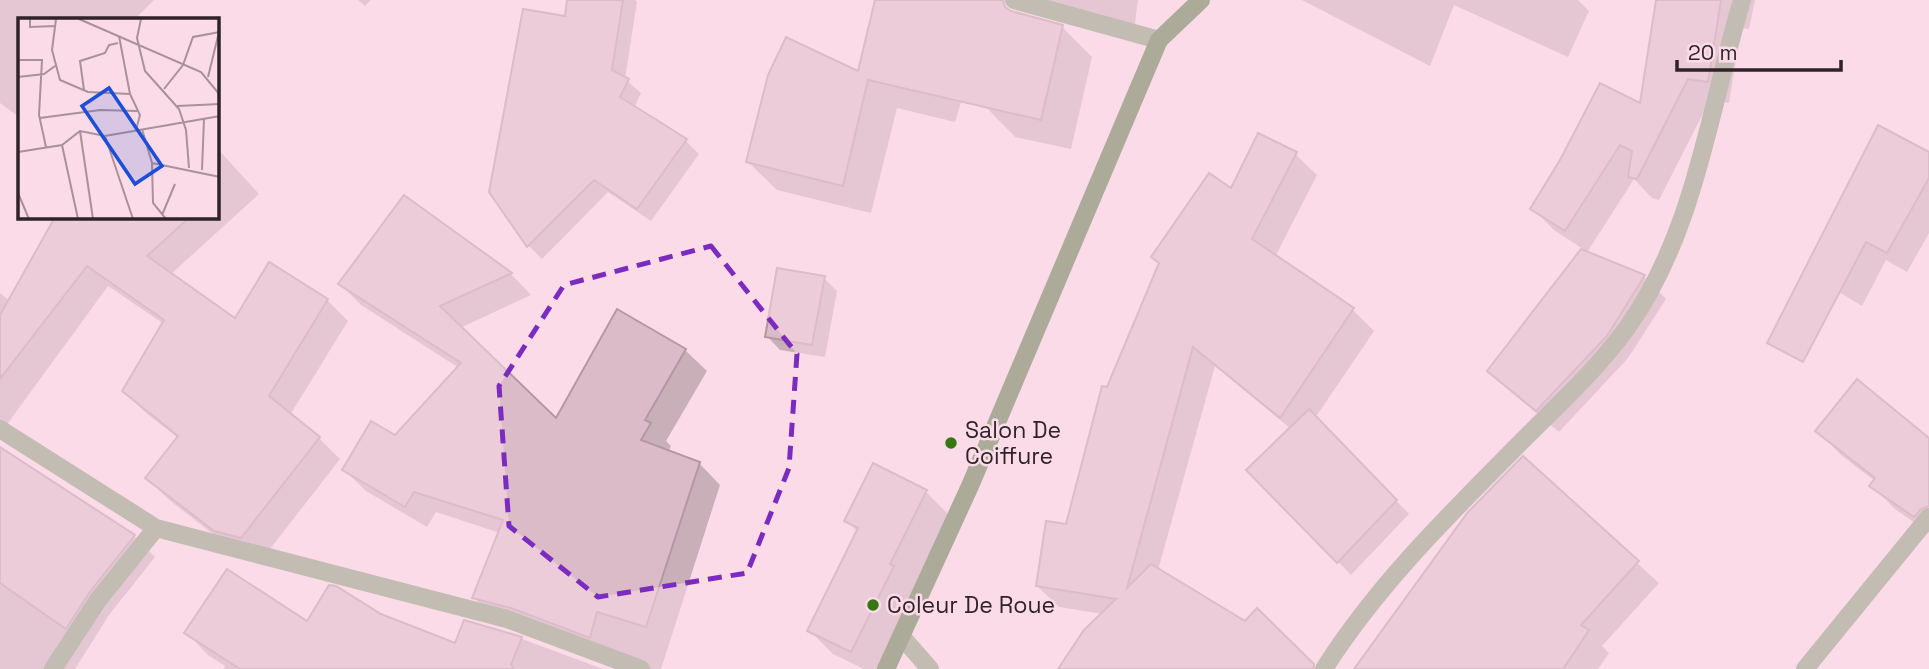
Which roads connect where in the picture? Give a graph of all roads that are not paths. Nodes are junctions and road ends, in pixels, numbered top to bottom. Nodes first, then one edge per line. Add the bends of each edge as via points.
1 (1014, 0) edge
2 (1200, 0) edge
3 (1742, 0) edge
4 (1159, 40) junction
5 (0, 429) edge
6 (1929, 517) edge
7 (156, 528) junction
8 (902, 637) junction
9 (53, 669) edge
10 (641, 669) edge
11 (886, 669) edge
12 (930, 669) edge
13 (1324, 669) edge
14 (1805, 669) edge

1 - 4 street
2 - 4 main road
3 - 13 street via 1689,200 1664,264 1626,329 1576,387 1419,546
4 - 8 main road
5 - 7 street
6 - 14 street
7 - 9 street via 98,600
7 - 10 street via 507,618
8 - 11 main road
8 - 12 street

